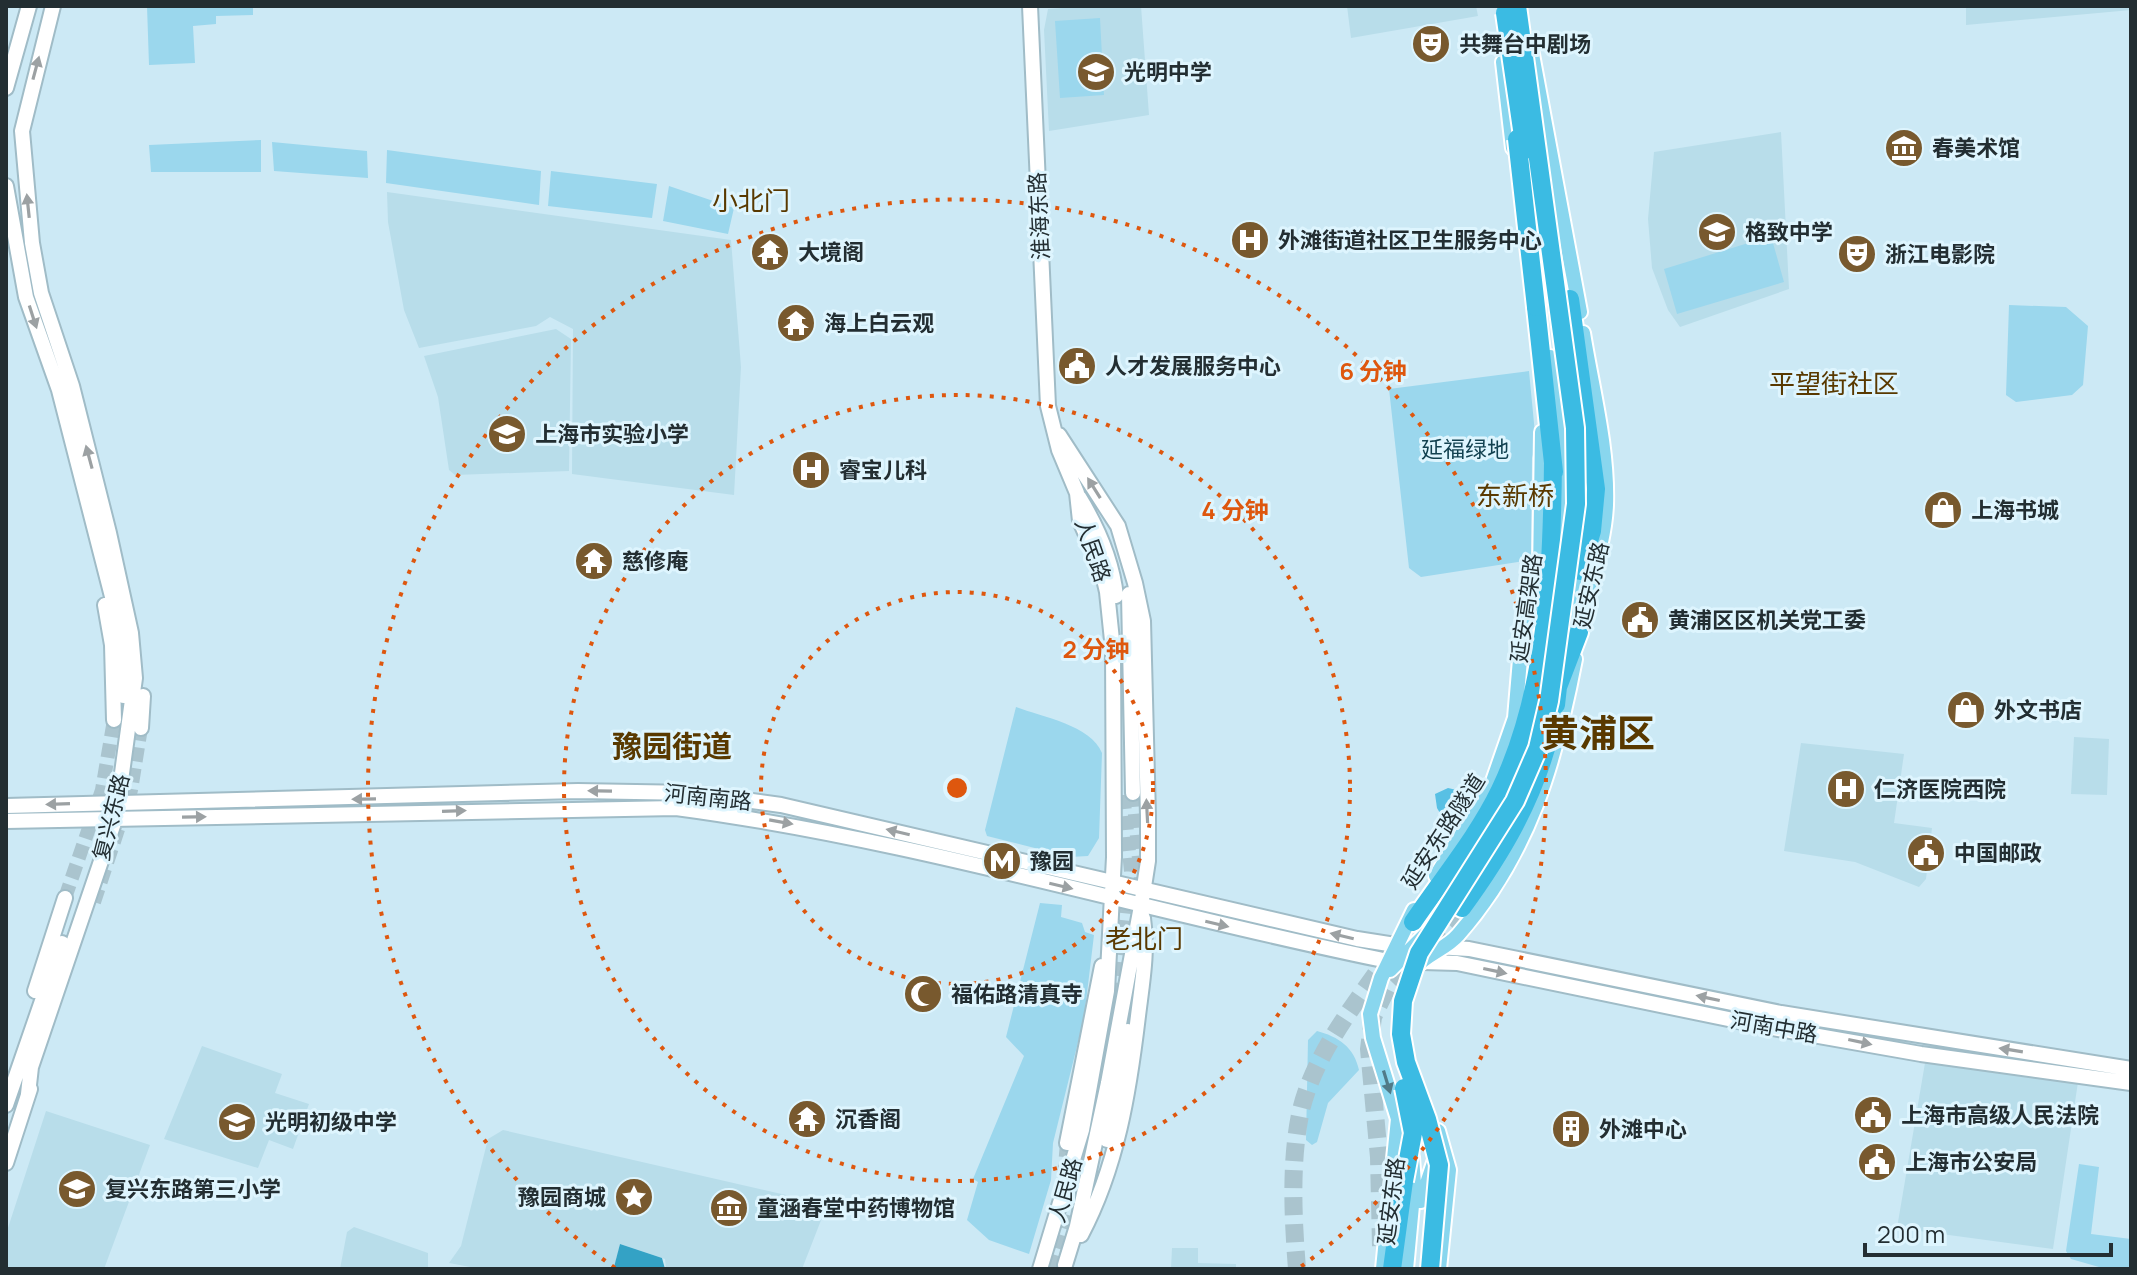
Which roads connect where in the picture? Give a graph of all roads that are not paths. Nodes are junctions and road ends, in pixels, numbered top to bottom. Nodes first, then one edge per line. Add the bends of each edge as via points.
1 (29, 6) edge
2 (53, 6) edge
3 (1030, 6) edge
4 (1496, 6) edge
5 (1505, 6) edge
6 (1517, 6) edge
7 (1524, 6) edge
8 (6, 88) edge
9 (1534, 116) junction
10 (1552, 161) junction
11 (6, 186) edge
12 (1520, 229) junction
13 (1053, 426) junction
14 (1553, 462) junction
15 (1077, 493) junction
16 (102, 535) junction
17 (1127, 554) junction
18 (1560, 559) junction
19 (1580, 571) junction
20 (1540, 576) junction
21 (1579, 632) junction
22 (1558, 687) junction
23 (1531, 693) junction
24 (114, 720) tunnel mouth
25 (141, 728) tunnel mouth
26 (6, 806) edge
27 (113, 809) junction
28 (6, 821) edge
29 (1113, 882) junction
30 (1144, 889) junction
31 (65, 898) tunnel mouth
32 (1113, 899) junction
33 (1141, 906) junction
34 (92, 907) tunnel mouth
35 (1462, 908) tunnel mouth
36 (1413, 922) dead end
37 (1113, 923) junction
38 (1395, 946) junction
39 (1412, 947) junction
40 (1445, 947) junction
41 (1392, 962) junction
42 (1418, 964) junction
43 (23, 1054) junction
44 (2131, 1069) edge
45 (2131, 1083) edge
46 (28, 1094) junction
47 (6, 1105) edge
48 (1398, 1119) junction
49 (1436, 1136) junction
50 (1067, 1143) tunnel mouth
51 (6, 1163) edge
52 (1100, 1171) tunnel mouth
53 (1404, 1181) junction
54 (1064, 1267) edge
55 (1040, 1269) edge
56 (1383, 1269) edge
57 (1392, 1269) edge
58 (1399, 1269) edge
59 (1406, 1269) edge
60 (1414, 1269) edge
61 (1421, 1269) edge
62 (1430, 1269) edge
63 (1439, 1269) edge

1 - 8 main road
16 -> 2 main road, 复兴东路 via 72,386 41,293 32,243 22,131
3 - 13 main road, 淮海东路
4 - 12 main road, 延安东路
4 - 14 highway, bridge via 1517,137
5 - 53 highway, 延安高架路, bridge via 1562,393 1567,476 1538,689 1524,752 1498,808 1416,935 1393,995 1392,1040 1412,1121
6 - 9 highway, 延安高架路, bridge
7 - 10 main road, 延安东路
9 - 19 highway, bridge via 1565,264 1591,434 1597,506
9 - 49 highway, 延安高架路, bridge via 1575,428 1576,504 1538,748 1515,801 1424,943 1403,1001 1406,1062
10 - 19 main road, 延安东路 via 1551,211 1587,453
10 - 21 main road, 延安东路 via 1605,468 1603,530
11 -> 16 main road, 复兴东路 via 26,297
12 - 18 main road, 延安东路 via 1540,295 1562,437
12 - 20 main road, 延安东路 via 1542,414
13 - 15 main road, 人民路
17 -> 13 main road, 人民路 via 1118,526
14 - 18 highway
14 - 23 highway via 1549,591
15 - 17 main road via 1095,523 1116,590 1128,793
15 - 29 main road, 人民路 via 1080,521 1102,571 1111,623
16 - 24 main road, 复兴东路
16 - 25 main road, 复兴东路 via 128,581 139,632
16 - 27 main road, 复兴东路 via 125,680
30 -> 17 main road, 人民路 via 1148,846 1143,621
18 - 39 main road, 延安东路 via 1540,728 1526,787 1490,850 1435,926
19 - 22 main road, 延安东路
20 - 23 main road, 延安东路隧道
20 - 38 main road, 延安东路 via 1522,636 1518,703 1502,759 1481,806
21 - 22 highway
21 - 40 main road, 延安东路 via 1561,729 1539,804 1500,874
22 - 35 highway via 1529,800
23 - 36 highway, 延安东路隧道 via 1499,792
27 -> 26 main road, 河南南路
27 - 28 main road, 河南南路
29 -> 27 main road, 河南南路 via 781,805 693,793 433,794
27 -> 32 main road, 河南南路 via 676,808 834,833
27 - 43 main road, 复兴东路
27 - 46 main road, 复兴东路 via 31,1067
29 - 30 main road, 河南南路
29 - 32 main road, 人民路
30 - 33 main road, 人民路
38 -> 30 main road, 河南南路
31 - 43 main road, 复兴东路 via 28,1013
32 - 33 main road, 河南南路
32 - 37 main road, 人民路
33 -> 41 main road, 河南南路
33 - 52 main road via 1132,1005
33 - 54 main road, 人民路 via 1105,1097
33 - 54 main road, 人民路 via 1146,939 1129,1087 1105,1185
34 - 46 main road, 复兴东路
37 - 50 main road
37 - 55 main road, 人民路 via 1107,991 1082,1130
38 - 39 main road, 河南南路
38 - 41 main road, 延安东路
39 - 40 main road, 河南中路
39 - 41 main road, 延安东路
40 - 42 main road, 延安东路
44 -> 40 main road, 河南中路 via 1781,1013
41 - 42 main road, 河南中路
41 -> 48 main road, 延安东路 via 1370,1014
42 -> 45 main road, 河南中路 via 1457,963 1767,1027
42 - 49 main road via 1407,1015 1417,1079
43 - 47 main road, 复兴东路
46 - 51 main road, 复兴东路
48 - 56 main road, 延安东路
48 - 59 main road via 1414,1171
49 - 60 main road via 1434,1163 1422,1192
49 - 61 highway, bridge
49 - 62 highway, bridge via 1439,1165
49 - 63 main road via 1449,1170
53 - 57 highway
53 - 58 highway

